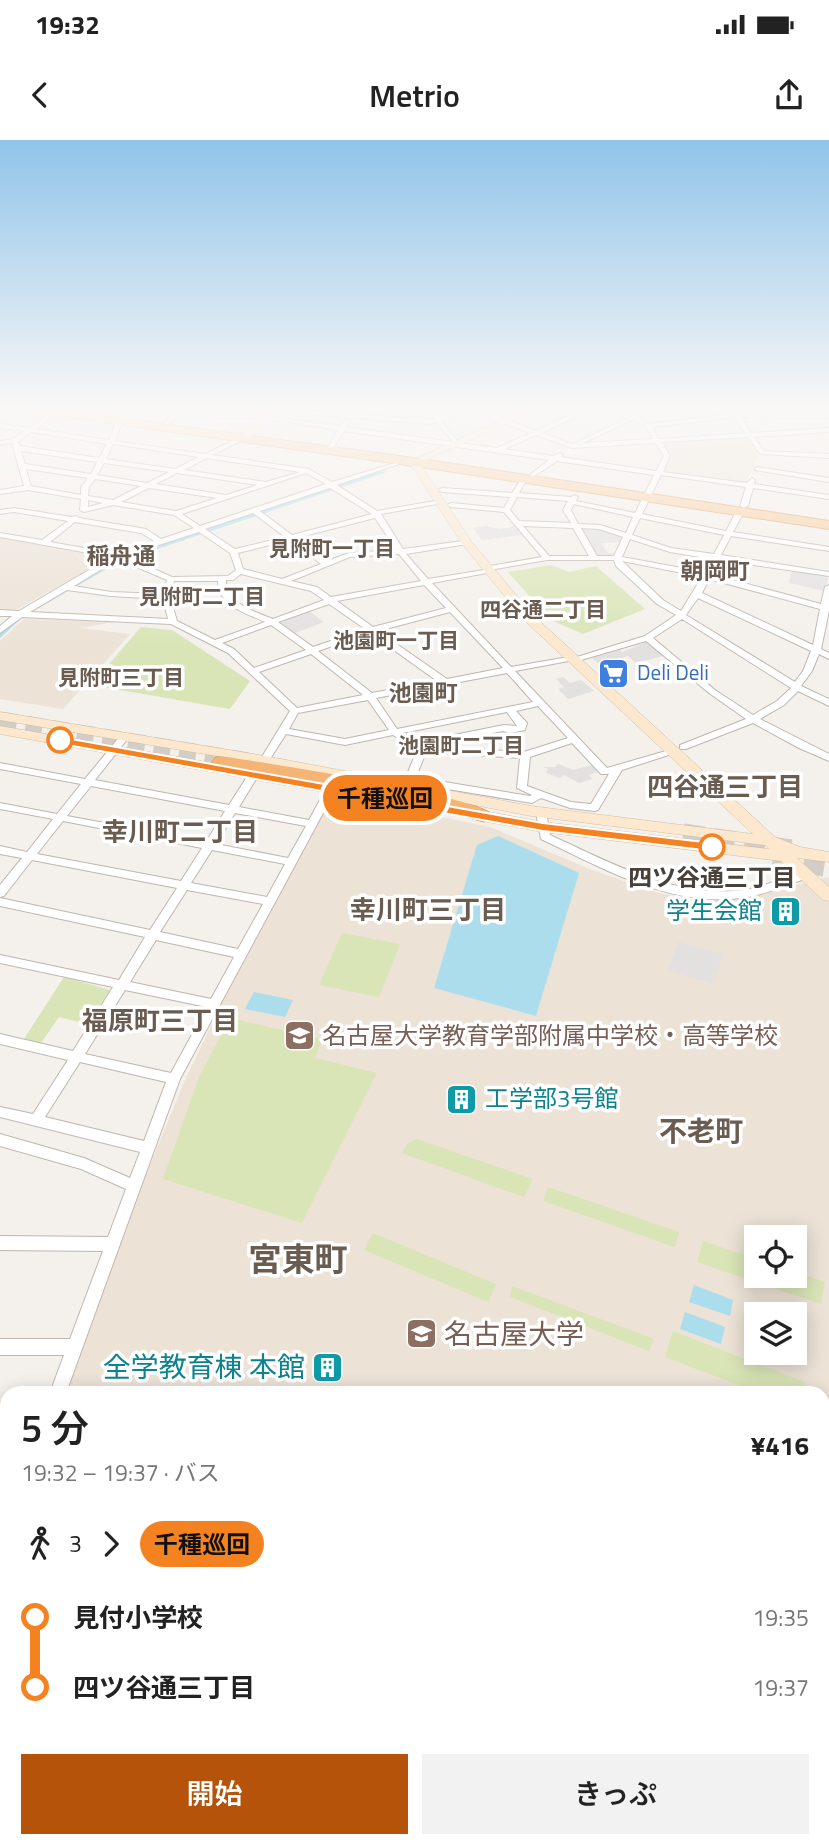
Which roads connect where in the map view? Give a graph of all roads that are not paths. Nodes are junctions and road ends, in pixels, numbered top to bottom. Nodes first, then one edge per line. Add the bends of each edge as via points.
1 (27, 488) joint
2 (85, 488) edge
3 (143, 488) edge
4 (165, 488) edge
5 (254, 488) edge
6 (329, 488) edge
7 (337, 488) edge
8 (435, 488) edge
9 (520, 488) edge
10 (554, 488) edge
11 (600, 488) edge
12 (653, 488) edge
13 (749, 488) edge
14 (768, 488) edge
15 (0, 492) edge
16 (514, 495) junction
17 (649, 495) junction
18 (574, 496) junction
19 (83, 497) junction
20 (225, 497) junction
21 (829, 497) edge
22 (443, 499) junction
23 (115, 502) junction
24 (742, 509) junction
25 (84, 510) junction
26 (506, 510) junction
27 (0, 512) edge
28 (176, 513) junction
29 (256, 513) junction
30 (376, 514) junction
31 (638, 517) junction
32 (74, 519) junction
33 (829, 519) edge
34 (517, 523) junction
35 (574, 525) junction
36 (829, 525) edge
37 (204, 530) junction
38 (731, 533) junction
39 (0, 535) edge
40 (290, 536) junction
41 (629, 536) junction
42 (45, 542) junction
43 (160, 542) junction
44 (467, 542) junction
45 (829, 549) edge
46 (234, 552) junction
47 (401, 552) junction
48 (118, 556) junction
49 (717, 556) junction
50 (547, 558) junction
51 (594, 558) junction
52 (617, 558) junction
53 (324, 564) junction
54 (490, 569) junction
55 (240, 572) junction
56 (829, 574) edge
57 (705, 575) junction
58 (171, 579) junction
59 (222, 579) junction
60 (284, 581) junction
61 (426, 582) junction
62 (69, 587) junction
63 (829, 587) edge
64 (697, 594) junction
65 (166, 597) junction
66 (331, 600) junction
67 (826, 608) edge
68 (450, 610) junction
69 (0, 613) edge
70 (682, 615) junction
71 (20, 616) junction
72 (271, 621) junction
73 (173, 622) junction
74 (0, 630) edge
75 (371, 630) junction
76 (648, 638) junction
77 (215, 643) junction
78 (310, 649) junction
79 (816, 651) junction
80 (829, 656) edge
81 (576, 657) junction
82 (509, 670) junction
83 (254, 671) junction
84 (446, 683) junction
85 (798, 688) junction
86 (369, 695) junction
87 (540, 702) junction
88 (829, 703) edge
89 (509, 709) junction
90 (295, 710) junction
91 (0, 716) edge
92 (752, 721) junction
93 (0, 730) edge
94 (284, 730) junction
95 (394, 732) junction
96 (124, 737) junction
97 (575, 740) junction
98 (422, 749) junction
99 (678, 749) junction
100 (113, 750) junction
101 (450, 750) junction
102 (525, 755) junction
103 (829, 758) edge
104 (265, 760) junction
105 (221, 762) tunnel mouth
106 (0, 766) edge
107 (618, 768) junction
108 (254, 774) junction
109 (87, 782) junction
110 (333, 785) junction
111 (407, 787) junction
112 (428, 792) junction
113 (540, 794) junction
114 (0, 806) edge
115 (234, 808) junction
116 (484, 816) joint
117 (60, 817) junction
118 (542, 820) junction
119 (313, 824) junction
120 (771, 841) junction
121 (209, 846) junction
122 (0, 850) edge
123 (791, 854) junction
124 (29, 855) junction
125 (829, 856) edge
126 (293, 862) junction
127 (806, 874) junction
128 (829, 882) edge
129 (184, 886) junction
130 (0, 893) edge
131 (829, 896) edge
132 (0, 902) edge
133 (271, 902) junction
134 (154, 934) junction
135 (241, 954) junction
136 (0, 959) edge
137 (122, 986) junction
138 (214, 1004) junction
139 (0, 1039) edge
140 (77, 1057) junction
141 (174, 1079) junction
142 (0, 1112) edge
143 (36, 1121) junction
144 (0, 1140) edge
145 (148, 1147) junction
146 (134, 1186) junction
147 (0, 1243) edge
148 (114, 1244) junction
149 (0, 1347) edge
150 (74, 1347) junction
151 (60, 1386) edge

1 - 15 street
1 - 19 street
2 - 19 street
3 - 23 street
4 - 20 street
5 - 20 street
6 - 29 street
7 - 30 street
8 - 22 street
9 - 16 street
10 - 18 main road
11 - 17 main road
12 - 17 street
13 - 24 street
14 - 21 street
16 - 18 street
16 - 22 street
16 - 26 street
17 - 18 main road
17 - 24 main road
17 - 31 street
18 - 31 street
18 - 35 street via 567,510
19 - 23 street
19 - 25 street
20 - 28 street
22 - 26 street
22 - 30 street
22 - 44 street
22 - 54 street
23 - 25 street
23 - 28 street
24 - 33 main road
24 - 36 main road
24 - 38 street
25 - 32 street
26 - 34 street
27 - 32 street via 15,509
28 - 37 street
29 - 37 street
29 - 40 street
30 - 40 street
30 - 47 street
31 - 38 street
31 - 41 street
32 - 42 street
32 - 43 street via 143,531
34 - 35 street
34 - 50 street
35 - 41 street
35 - 51 street
37 - 43 street
37 - 46 street
38 - 45 street
38 - 49 street
39 - 42 street
40 - 46 street
40 - 53 street
41 - 49 street via 670,550
41 - 52 street
42 - 48 street
43 - 48 street
44 - 47 street
44 - 54 street
46 - 55 street
47 - 53 street via 364,553
47 - 61 street
48 - 58 street
48 - 62 street
49 - 56 street
49 - 57 street
50 - 51 street
50 - 54 street
51 - 52 street
52 - 57 street
52 - 70 street via 636,582
53 - 60 street
54 - 61 street
54 - 81 street
55 - 59 street
55 - 60 street
57 - 64 street
57 - 67 street
58 - 59 street
58 - 65 street
59 - 72 street via 222,589 233,604
60 - 66 street via 314,589
61 - 66 street
61 - 68 street
62 - 65 street
62 - 71 street
63 - 67 street
64 - 70 street
64 - 79 street
65 - 73 street
66 - 72 street
66 - 75 street
67 - 79 street
68 - 75 street
68 - 82 street
69 - 71 street
70 - 76 street
70 - 85 street
71 - 73 street
71 - 74 street
72 - 77 street
72 - 78 street
73 - 77 street
75 - 78 street
75 - 84 street
76 - 81 street
76 - 92 street via 705,688
77 - 83 street
78 - 83 street
78 - 86 street
79 - 80 street
79 - 85 street
81 - 82 street
81 - 99 street
82 - 84 street
82 - 87 street
83 - 90 street
84 - 86 street
85 - 88 street
85 - 92 street via 781,705
86 - 90 street
86 - 95 street
87 - 89 street
87 - 97 street
89 - 95 street
89 - 101 street via 522,728 452,738
90 - 94 street
91 - 96 street
92 - 99 street
92 - 103 street
93 - 100 street
94 - 95 street via 345,742
94 - 104 street
95 - 98 street
96 - 100 street
96 - 104 street
97 - 102 street
97 - 107 street via 605,772
98 - 101 street
98 - 111 street
99 - 107 street
99 - 120 street
99 - 123 street
100 - 108 street
100 - 109 street
101 - 102 street
102 - 113 street via 522,788
104 - 111 street
105 - 110 highway
106 - 109 street
107 - 113 street via 594,808
108 - 110 street
108 - 115 street
109 - 115 street
109 - 117 street
110 - 116 highway via 456,806
110 - 119 street
111 - 112 street
112 - 113 street via 432,783 532,800
112 - 118 street
114 - 117 street
115 - 119 street
115 - 121 street
116 - 118 street
117 - 121 street
117 - 124 street
118 - 120 street
118 - 123 street
118 - 127 street via 545,837 664,887 709,897 746,894
119 - 126 street
120 - 123 street
121 - 126 street
121 - 129 street
122 - 124 street
123 - 125 street
123 - 127 street
123 - 128 street
124 - 129 street
124 - 130 street
126 - 133 street
127 - 131 street
129 - 133 street
129 - 134 street
132 - 134 street
133 - 135 street
134 - 135 street
134 - 137 street
135 - 138 street
136 - 137 street
137 - 138 street
137 - 140 street
138 - 141 street
139 - 140 street
140 - 141 street
140 - 143 street
141 - 145 street
142 - 143 street
143 - 145 street
144 - 146 street via 84,1164
145 - 146 street
146 - 148 street
147 - 148 street
148 - 150 street
149 - 150 street
150 - 151 street

